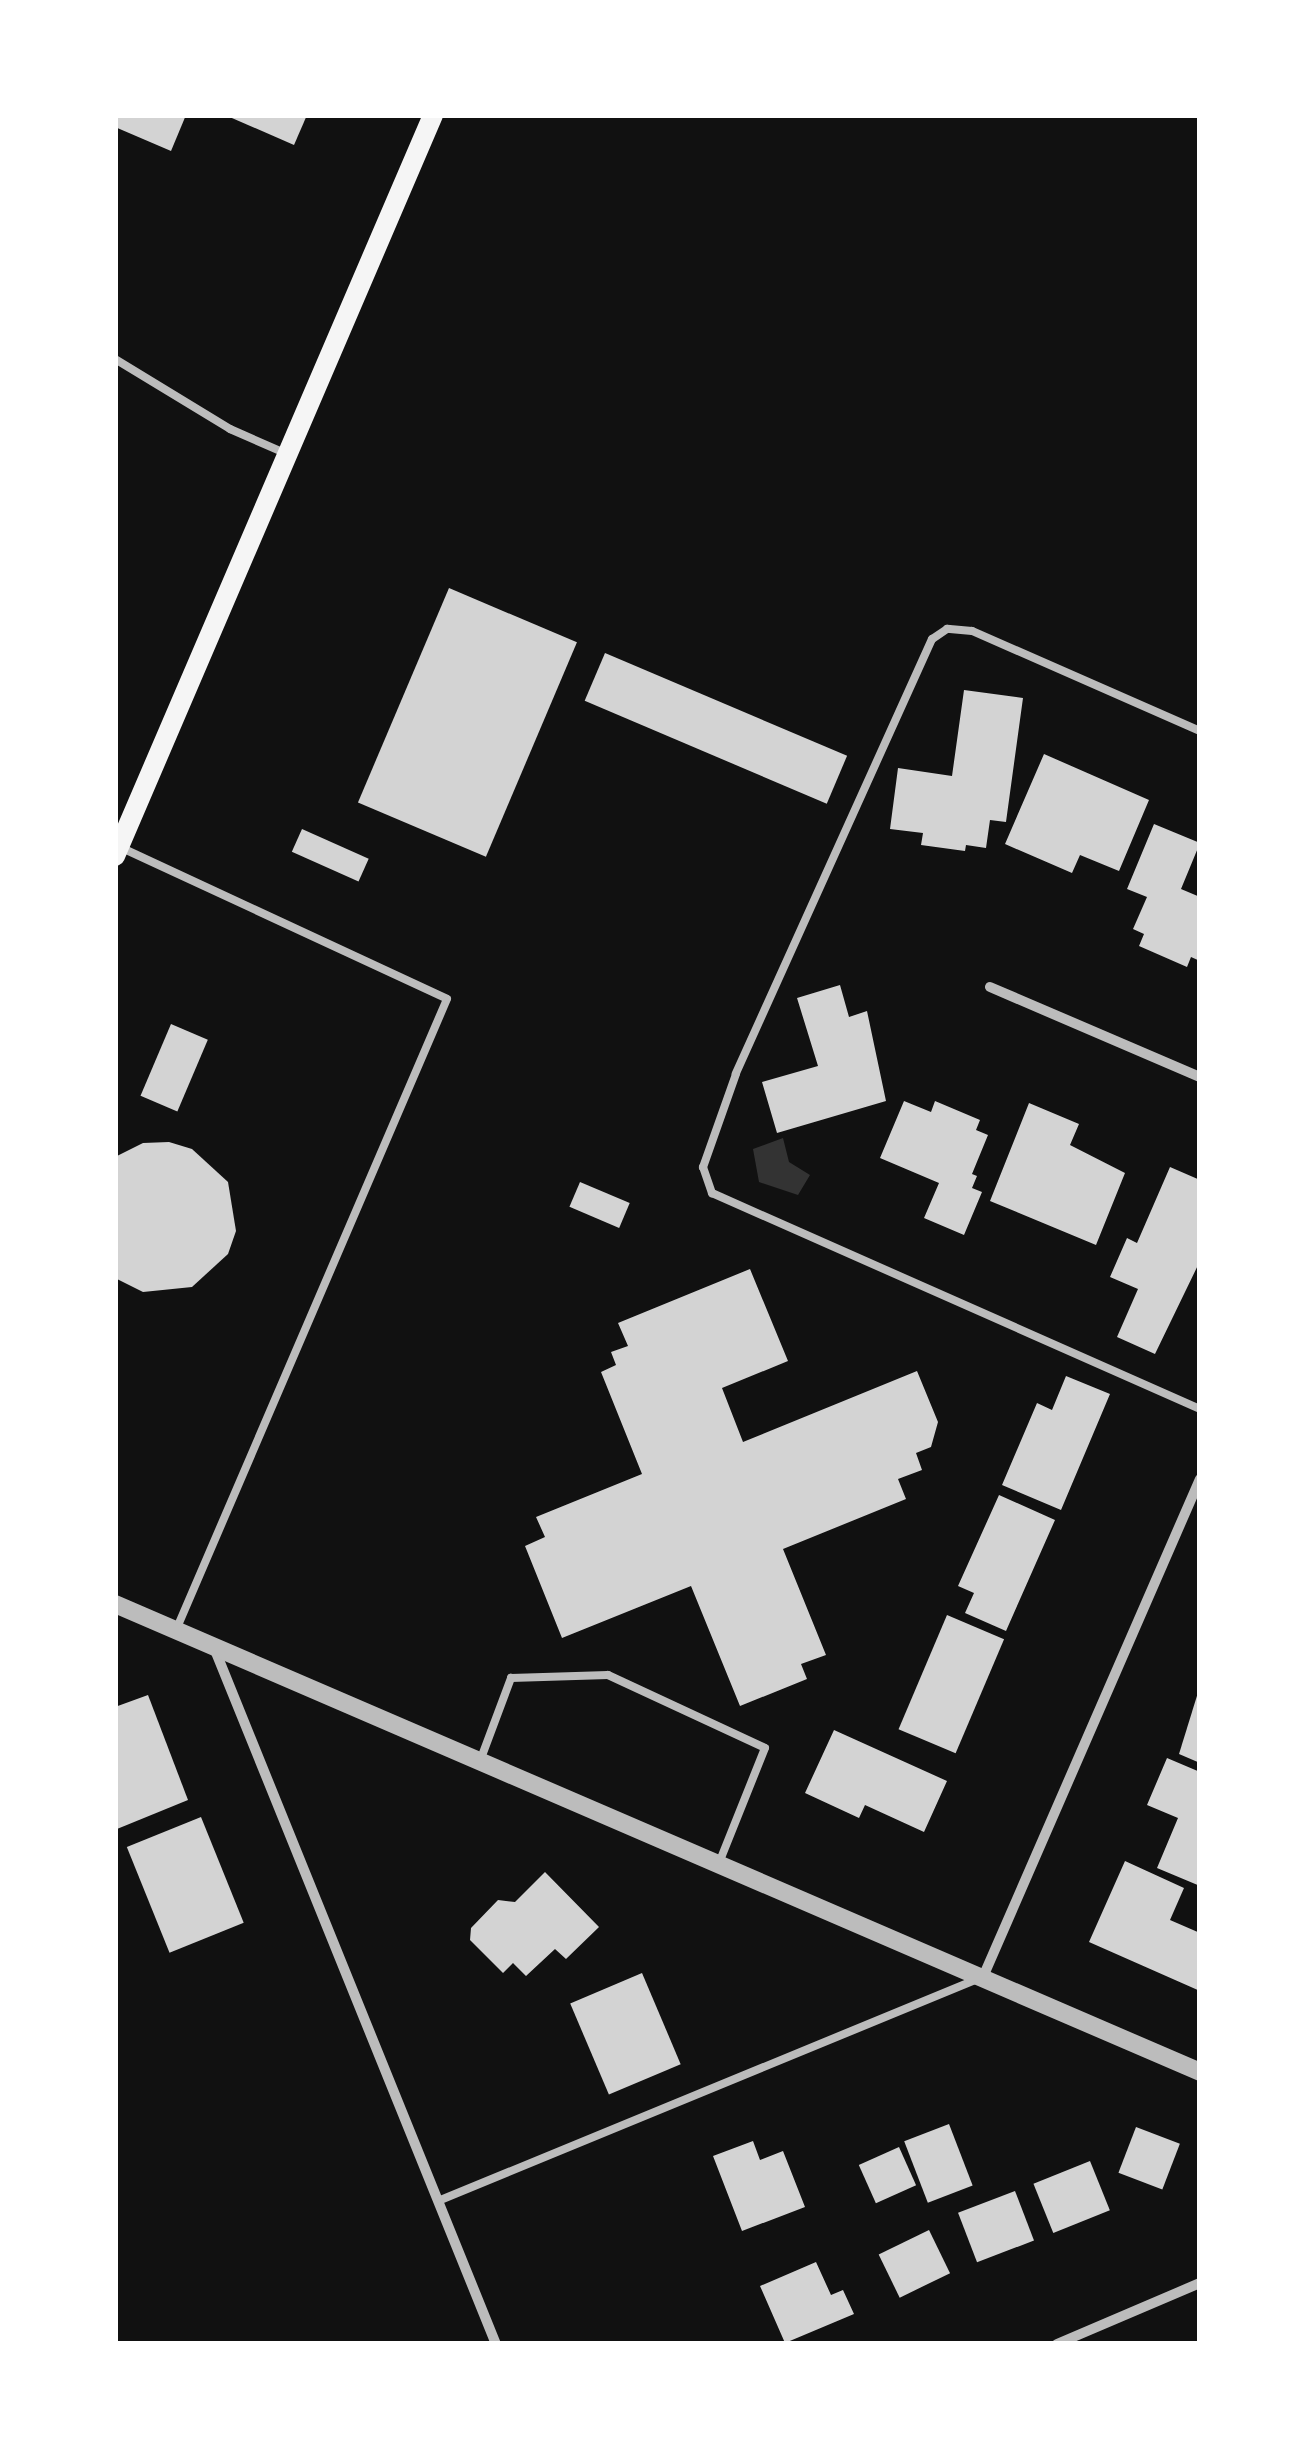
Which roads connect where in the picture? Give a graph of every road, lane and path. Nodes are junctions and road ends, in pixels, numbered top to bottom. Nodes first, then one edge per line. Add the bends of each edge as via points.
1 (433, 115) edge
2 (115, 359) edge
3 (291, 456) junction
4 (1200, 731) edge
5 (117, 851) edge
6 (990, 987) dead end
7 (1200, 1077) edge
8 (1200, 1409) edge
9 (1200, 1479) edge
10 (115, 1604) edge
11 (176, 1630) junction
12 (214, 1646) junction
13 (480, 1761) junction
14 (718, 1864) junction
15 (983, 1977) junction
16 (1200, 2072) edge
17 (438, 2200) junction
18 (1200, 2283) edge
19 (496, 2344) edge
20 (1057, 2344) edge

1 - 3 main road
2 - 3 lane via 230,429
3 - 5 main road
4 - 8 lane via 972,631 947,629 932,640 736,1074 703,1166 712,1193
5 - 11 lane via 447,999
6 - 7 street
9 - 15 street
10 - 11 street
11 - 12 street
12 - 13 street
12 - 17 street
13 - 14 street
13 - 14 lane via 511,1678 608,1675 765,1748
14 - 15 street
15 - 16 street
15 - 17 lane
17 - 19 street
18 - 20 street

